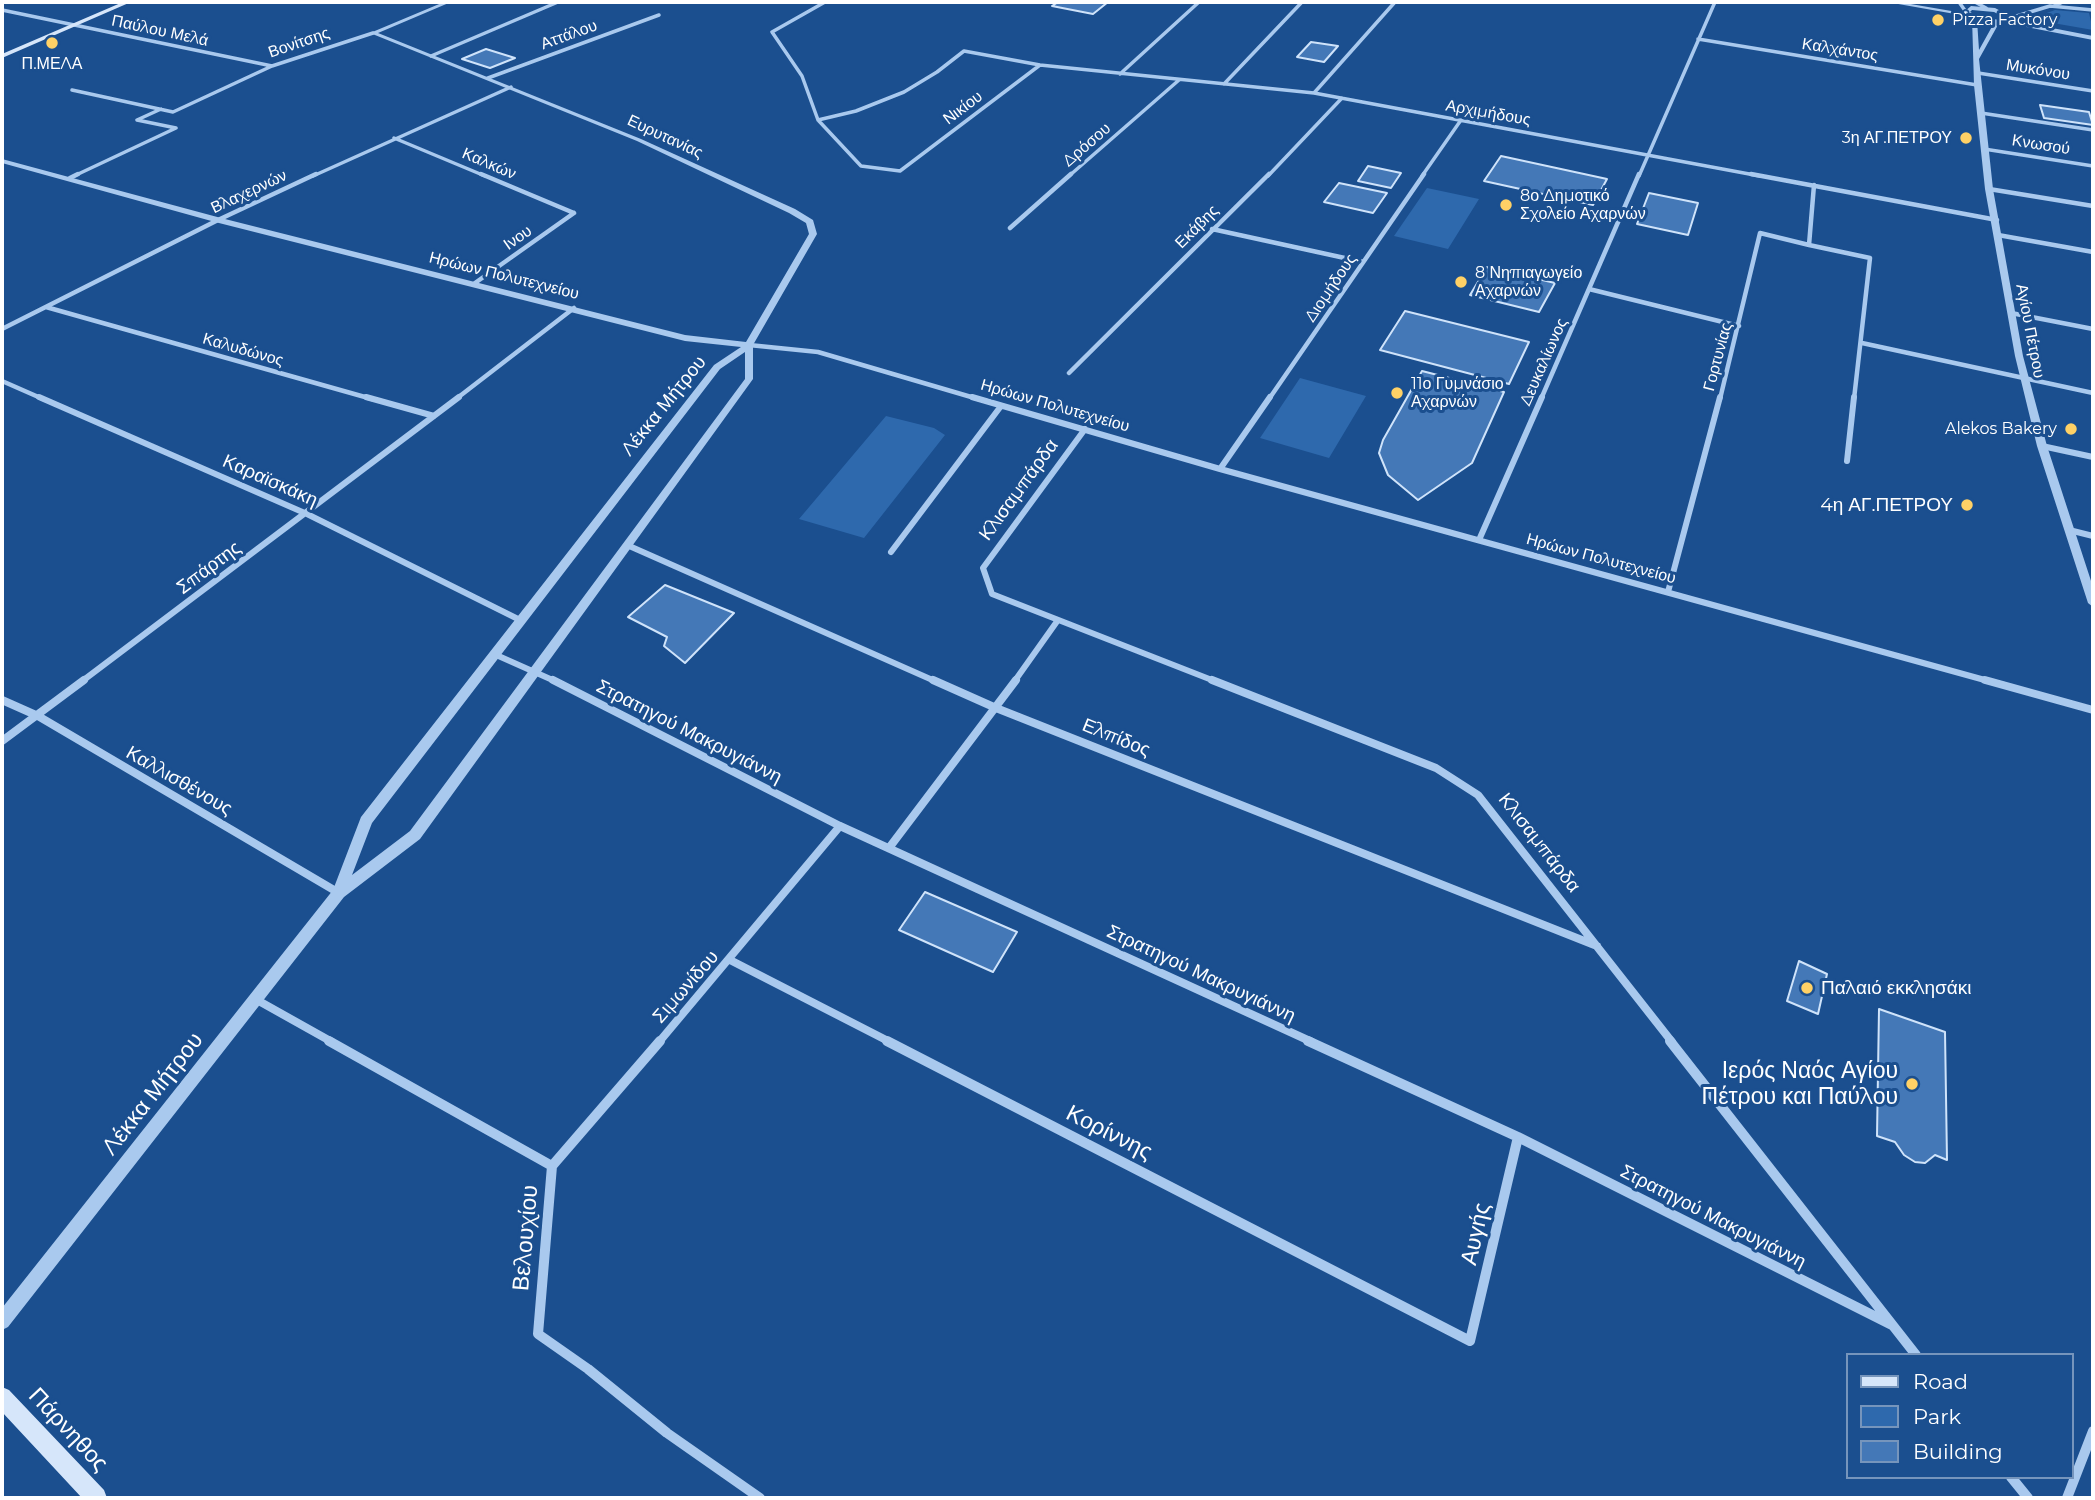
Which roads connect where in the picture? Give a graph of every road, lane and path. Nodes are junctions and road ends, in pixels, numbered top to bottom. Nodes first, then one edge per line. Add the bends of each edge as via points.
1 (128, 2) edge
2 (448, 2) edge
3 (558, 2) edge
4 (825, 2) edge
5 (1199, 2) edge
6 (1303, 2) edge
7 (1395, 2) edge
8 (1715, 2) edge
9 (1890, 2) edge
10 (1959, 2) edge
11 (1975, 2) edge
12 (2045, 2) edge
13 (2063, 2) edge
14 (2052, 6) junction
15 (1986, 8) junction
16 (2, 10) edge
17 (2093, 10) edge
18 (659, 15) dead end
19 (1969, 15) junction
20 (2009, 20) junction
21 (1997, 22) junction
22 (75, 26) junction
23 (373, 33) junction
24 (2093, 38) edge
25 (1699, 39) junction
26 (2, 56) edge
27 (431, 56) junction
28 (1977, 57) junction
29 (1040, 65) junction
30 (272, 66) junction
31 (1978, 73) junction
32 (1120, 74) junction
33 (488, 78) junction
34 (1179, 80) junction
35 (1224, 85) junction
36 (1977, 85) junction
37 (511, 87) junction
38 (72, 90) dead end
39 (2093, 91) edge
40 (1314, 93) junction
41 (1342, 98) junction
42 (161, 109) junction
43 (1981, 113) junction
44 (818, 120) junction
45 (1461, 120) junction
46 (2093, 130) edge
47 (394, 138) junction
48 (1984, 149) junction
49 (1648, 155) junction
50 (3, 162) edge
51 (2093, 166) edge
52 (70, 178) junction
53 (1814, 185) junction
54 (1989, 189) junction
55 (2093, 206) edge
56 (574, 214) joint
57 (218, 220) junction
58 (1997, 220) junction
59 (1010, 228) dead end
60 (1212, 229) junction
61 (1998, 236) junction
62 (1809, 245) junction
63 (2093, 252) edge
64 (1363, 262) junction
65 (475, 283) junction
66 (1589, 289) junction
67 (45, 307) junction
68 (574, 309) junction
69 (2011, 313) junction
70 (1739, 326) junction
71 (2, 329) edge
72 (2093, 329) edge
73 (1862, 343) junction
74 (749, 345) junction
75 (1069, 373) dead end
76 (2024, 378) junction
77 (2, 381) edge
78 (2093, 393) edge
79 (1001, 406) junction
80 (434, 416) junction
81 (1085, 429) junction
82 (2042, 446) junction
83 (2093, 457) edge
84 (1847, 461) dead end
85 (1220, 470) junction
86 (307, 514) junction
87 (2069, 530) junction
88 (2093, 536) edge
89 (1479, 540) junction
90 (627, 545) junction
91 (891, 552) dead end
92 (1668, 592) junction
93 (2093, 603) edge
94 (520, 620) junction
95 (1058, 620) junction
96 (494, 654) junction
97 (535, 671) junction
98 (2, 700) edge
99 (996, 708) junction
100 (2093, 710) edge
101 (38, 716) junction
102 (2, 741) edge
103 (840, 826) junction
104 (889, 848) junction
105 (339, 893) junction
106 (1599, 947) junction
107 (730, 960) junction
108 (257, 1000) junction
109 (1518, 1137) junction
110 (552, 1166) junction
111 (2, 1321) edge
112 (1892, 1325) junction
113 (1470, 1340) joint
114 (1914, 1353) edge
115 (2, 1397) edge
116 (2093, 1431) edge
117 (2013, 1479) edge
118 (96, 1498) edge
119 (760, 1498) edge
120 (2028, 1498) edge
121 (2067, 1498) edge

1 - 22 main road
2 - 23 street, Βονίτσης
3 - 27 street
4 - 44 street via 772,32 802,76
5 - 32 street
6 - 35 street
7 - 40 street
8 - 25 street, Δευκαλίωνος
9 - 19 street
10 - 19 street
11 - 15 street
12 - 14 street
13 - 14 street
14 - 17 street
14 - 20 street
15 - 19 street via 1971,8
15 - 20 street via 2003,12
16 - 22 street, Παύλου Μελά
18 - 33 street, Αττάλου
19 - 21 street
19 - 28 street, Αγίου Πέτρου
20 - 21 street
20 - 24 street
21 - 28 street
22 - 26 main road
22 - 30 street, Παύλου Μελά
23 - 27 street, Ευρυτανίας
23 - 30 street, Βονίτσης
25 - 36 street, Καλχάντος
25 - 49 street, Δευκαλίωνος
27 - 33 street, Ευρυτανίας
28 - 31 street, Αγίου Πέτρου
29 - 32 street, Αρχιμήδους
29 - 44 street, Αρχιμήδους via 964,51 904,92
29 - 44 street, Νικίου via 900,171 861,166
30 - 42 street, Βονίτσης via 173,111
31 - 36 street, Αγίου Πέτρου
31 - 39 street, Μυκόνου
32 - 34 street, Αρχιμήδους
33 - 37 street, Ευρυτανίας
34 - 35 street, Αρχιμήδους
34 - 59 street, Δρόσου
35 - 40 street, Αρχιμήδους
36 - 43 street, Αγίου Πέτρου
37 - 47 street, Βλαχερνών
37 - 74 street, Ευρυτανίας via 625,134 810,222 810,241
38 - 42 street, Βονίτσης
40 - 41 street, Αρχιμήδους
41 - 45 street, Αρχιμήδους
41 - 60 street, Εκάβης
42 - 52 street, Βονίτσης via 137,120 176,128
43 - 46 street
43 - 48 street, Αγίου Πέτρου
45 - 49 street, Αρχιμήδους
45 - 64 street, Διομήδους
47 - 56 street, Καλκών
47 - 57 street, Βλαχερνών
48 - 51 street, Κνωσού
48 - 54 street, Αγίου Πέτρου
49 - 53 street, Αρχιμήδους
49 - 66 street, Δευκαλίωνος
50 - 52 street, Ηρώων Πολυτεχνείου
52 - 57 street, Ηρώων Πολυτεχνείου
53 - 58 street, Αρχιμήδους
53 - 62 street
54 - 55 street
54 - 58 street, Αγίου Πέτρου
56 - 65 street, Ινου
57 - 65 street, Ηρώων Πολυτεχνείου
57 - 67 street, Βλαχερνών
58 - 61 street, Αγίου Πέτρου
60 - 64 street
60 - 75 street, Εκάβης
61 - 63 street
61 - 69 street, Αγίου Πέτρου
62 - 70 street, Γορτυνίας via 1760,233
62 - 73 street via 1870,258
64 - 85 street, Διομήδους
65 - 68 street, Ηρώων Πολυτεχνείου
66 - 70 street
66 - 89 street, Δευκαλίωνος
67 - 71 street, Βλαχερνών
67 - 80 street, Καλυδώνος
68 - 74 street, Ηρώων Πολυτεχνείου via 685,338
68 - 80 street, Σπάρτης
69 - 72 street
69 - 76 street, Αγίου Πέτρου
70 - 92 street, Γορτυνίας
73 - 76 street
73 - 84 street
74 - 79 street, Ηρώων Πολυτεχνείου via 818,352
74 - 90 street, Λέκκα Μήτρου via 749,379
74 - 94 street, Λέκκα Μήτρου via 717,367
76 - 78 street
76 - 82 street, Αγίου Πέτρου
77 - 86 street, Καραϊσκάκη
79 - 81 street, Ηρώων Πολυτεχνείου
79 - 91 street
80 - 86 street, Σπάρτης
81 - 85 street, Ηρώων Πολυτεχνείου
81 - 95 street, Κλισαμπάρδα via 983,568 992,594
82 - 83 street
82 - 87 street, Αγίου Πέτρου
85 - 89 street, Ηρώων Πολυτεχνείου
86 - 94 street, Καραϊσκάκη
86 - 101 street, Σπάρτης
87 - 88 street
87 - 93 street, Αγίου Πέτρου
89 - 92 street, Ηρώων Πολυτεχνείου
90 - 97 street, Λέκκα Μήτρου
90 - 99 street, Ελπίδος
92 - 100 street, Ηρώων Πολυτεχνείου
94 - 96 street, Λέκκα Μήτρου
95 - 99 street
95 - 106 street, Κλισαμπάρδα via 1436,768 1478,795
96 - 97 street, Στρατηγού Μακρυγιάννη
96 - 105 street, Λέκκα Μήτρου via 366,821
97 - 103 street, Στρατηγού Μακρυγιάννη
97 - 105 street, Λέκκα Μήτρου via 415,835
98 - 101 street, Καλλισθένους
99 - 104 street
99 - 106 street, Ελπίδος
101 - 102 street, Σπάρτης
101 - 105 street, Καλλισθένους
103 - 104 street, Στρατηγού Μακρυγιάννη
103 - 107 street, Σιμωνίδου
104 - 109 street, Στρατηγού Μακρυγιάννη
105 - 108 street, Λέκκα Μήτρου
106 - 112 street, Κλισαμπάρδα
107 - 110 street, Σιμωνίδου
107 - 113 street, Κορίννης
108 - 110 street, Βελουχίου
108 - 111 street, Λέκκα Μήτρου
109 - 112 street, Στρατηγού Μακρυγιάννη
109 - 113 street, Αυγής
110 - 119 street, Βελουχίου via 538,1334
112 - 114 street, Κλισαμπάρδα
115 - 118 main road, Πάρνηθος
116 - 121 street
117 - 120 street

